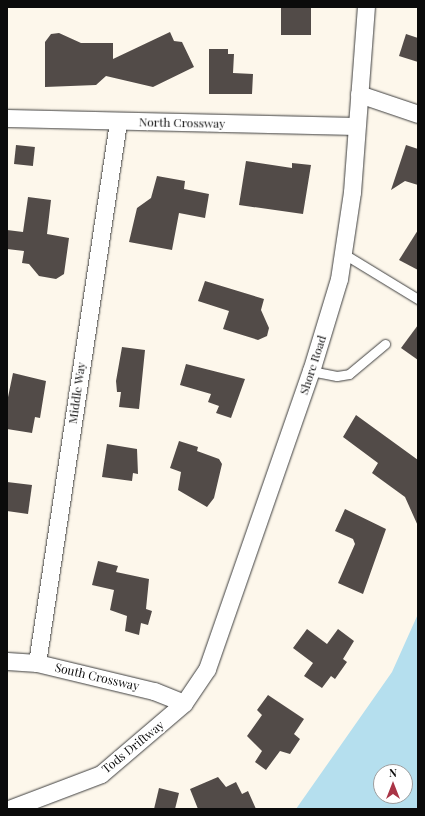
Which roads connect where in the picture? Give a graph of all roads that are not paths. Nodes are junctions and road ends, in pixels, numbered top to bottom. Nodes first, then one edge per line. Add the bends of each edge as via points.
1 (366, 7) edge
2 (359, 94) junction
3 (418, 114) edge
4 (7, 118) edge
5 (118, 122) junction
6 (356, 126) junction
7 (344, 254) junction
8 (418, 298) edge
9 (385, 344) dead end
10 (311, 371) junction
11 (7, 661) edge
12 (37, 663) junction
13 (184, 704) junction
14 (9, 809) edge

1 - 2 street, Shore Road
2 - 3 street
2 - 6 street, Shore Road
4 - 5 street, North Crossway
5 - 6 street, North Crossway
5 - 12 street, Middle Way
6 - 7 street, Shore Road
7 - 8 lane
7 - 10 street, Shore Road
9 - 10 lane via 349,374 337,376
10 - 13 street, Shore Road via 217,645 207,670
11 - 12 street, South Crossway
12 - 13 street, South Crossway via 154,691
13 - 14 street, Tods Driftway via 101,774

